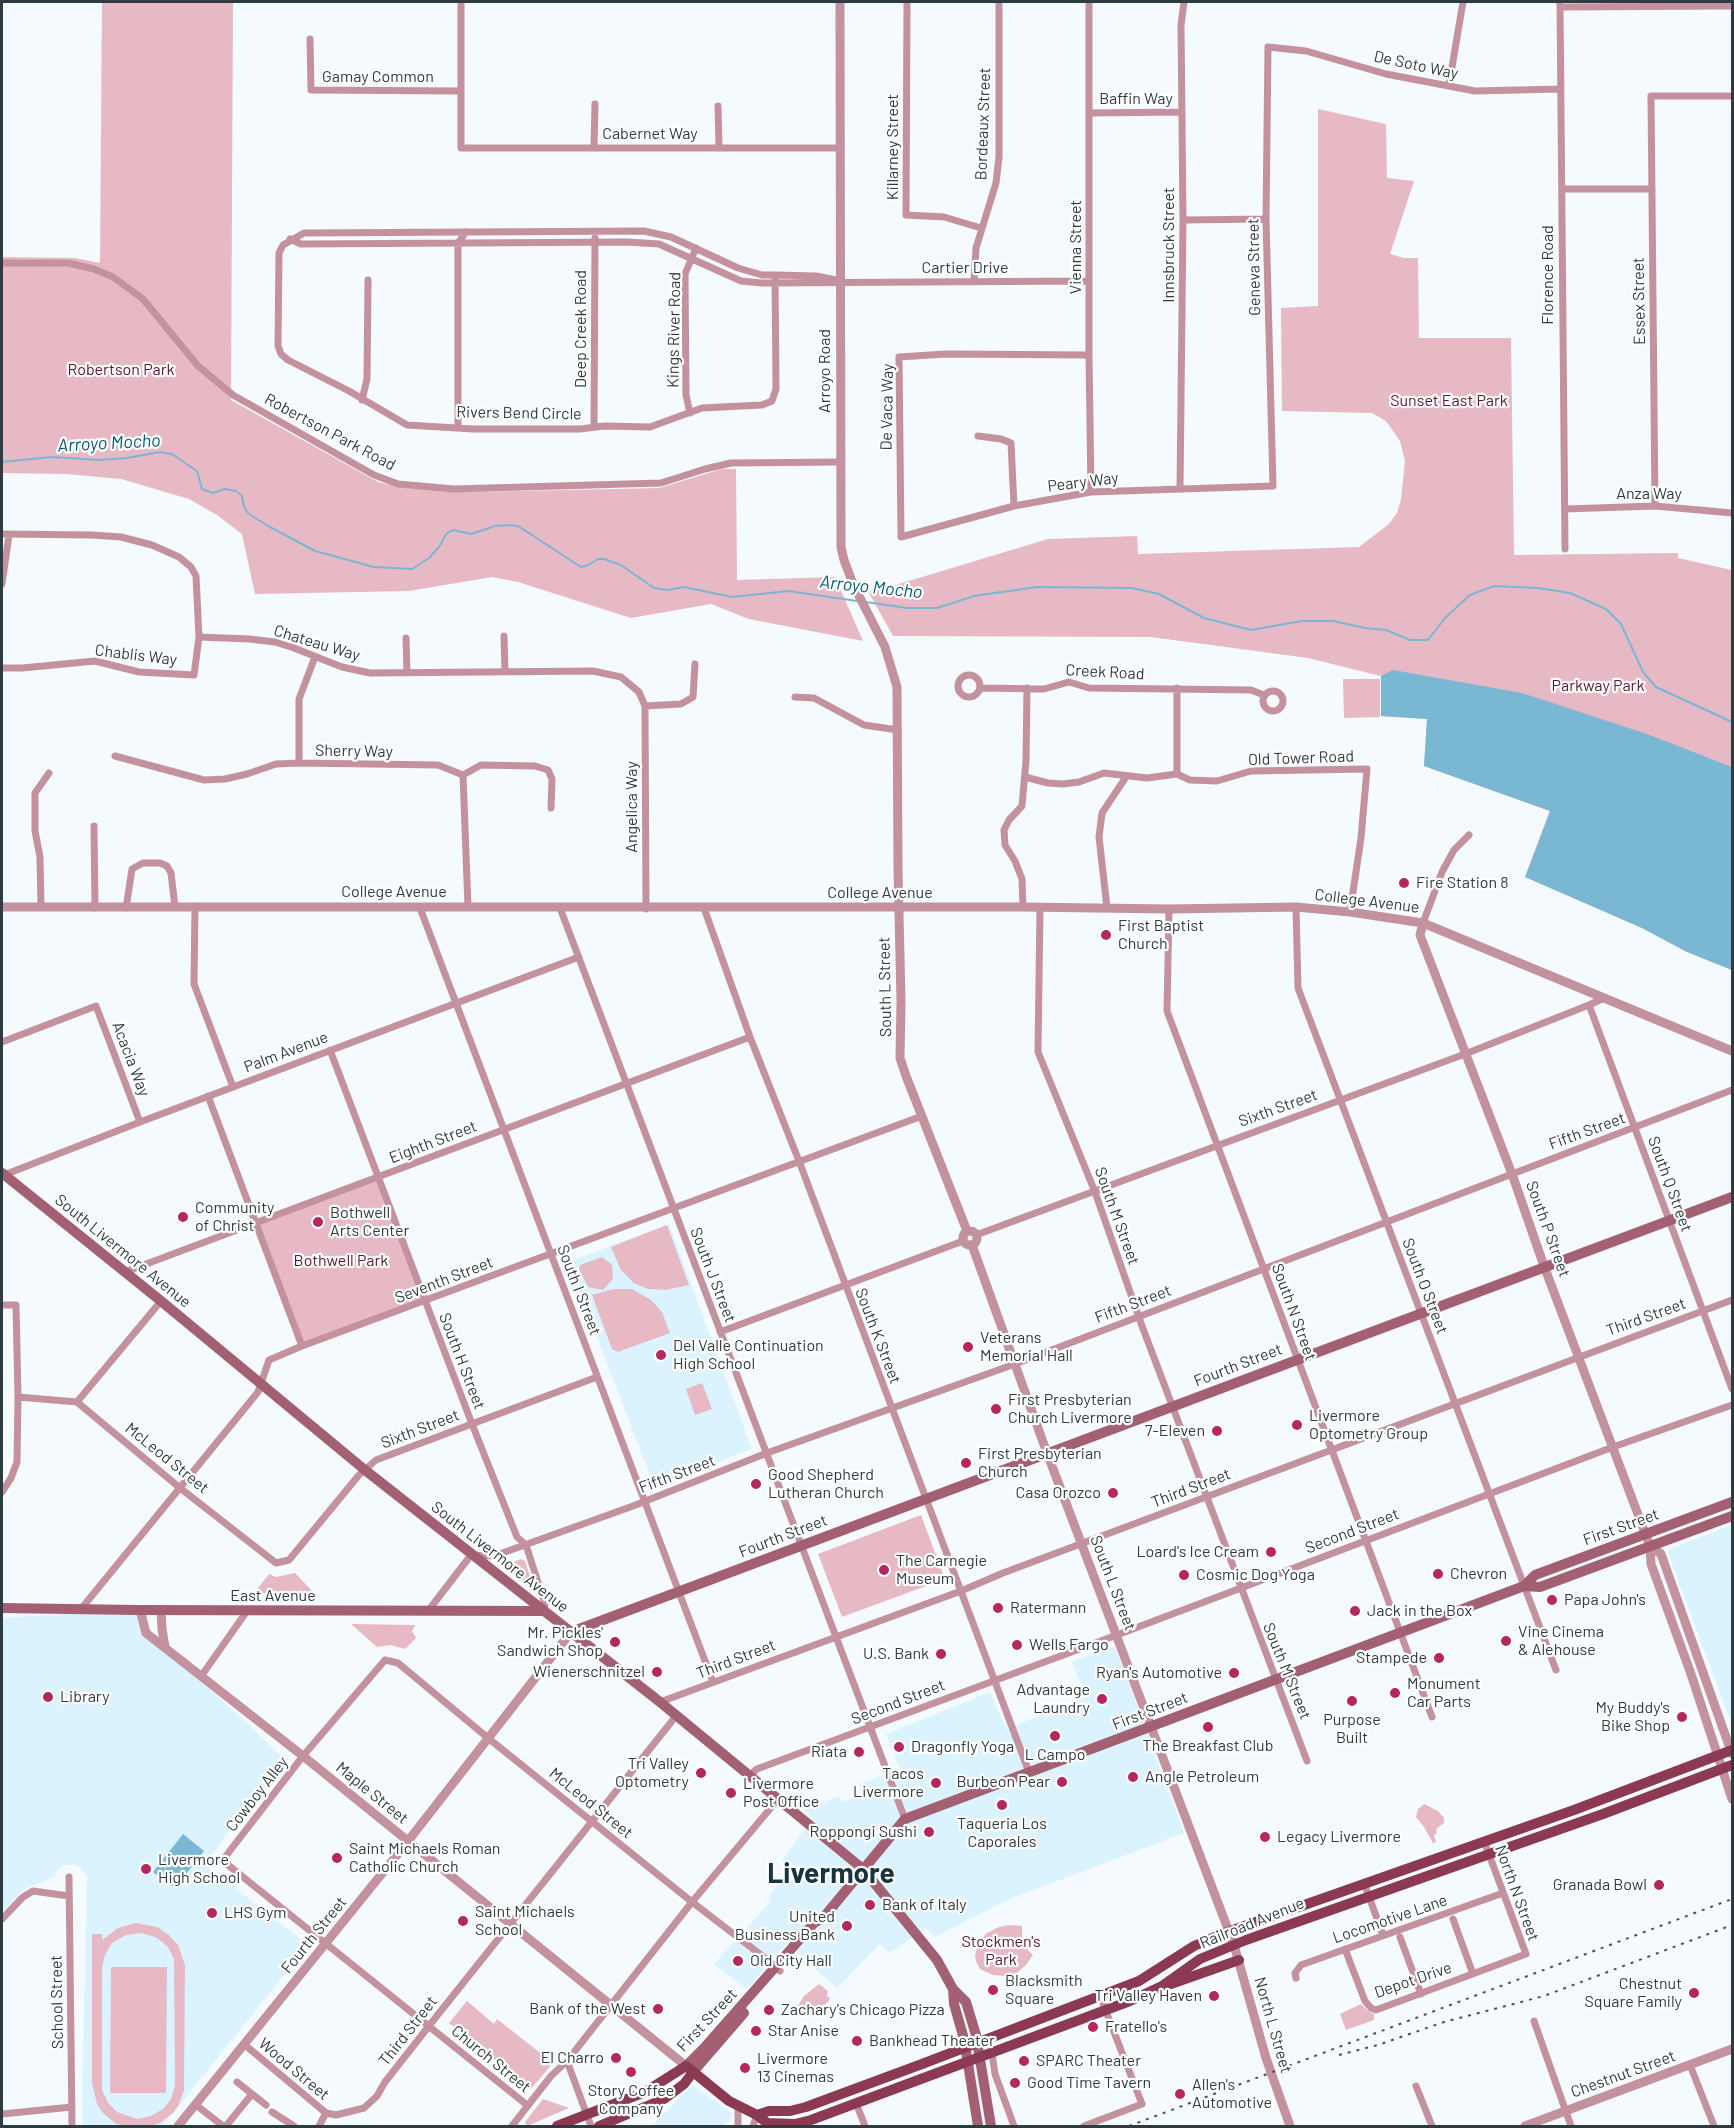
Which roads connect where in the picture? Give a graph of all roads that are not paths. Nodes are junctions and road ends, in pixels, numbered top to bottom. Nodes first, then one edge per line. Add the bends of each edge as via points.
1 (461, 2) edge
2 (840, 2) edge
3 (908, 2) edge
4 (999, 2) edge
5 (1089, 2) edge
6 (1184, 2) edge
7 (1463, 2) edge
8 (1560, 4) edge
9 (1732, 6) edge
10 (310, 39) dead end
11 (1268, 47) joint
12 (1449, 85) junction
13 (1560, 89) junction
14 (460, 91) junction
15 (1732, 96) edge
16 (595, 104) dead end
17 (718, 106) dead end
18 (1182, 112) junction
19 (1089, 113) junction
20 (719, 147) junction
21 (594, 148) junction
22 (840, 148) junction
23 (1562, 189) junction
24 (1651, 189) junction
25 (1266, 219) junction
26 (1183, 220) junction
27 (981, 228) junction
28 (595, 231) junction
29 (466, 232) junction
30 (290, 239) junction
31 (595, 242) junction
32 (458, 243) junction
33 (696, 248) junction
34 (691, 259) junction
35 (2, 264) edge
36 (776, 279) junction
37 (368, 280) dead end
38 (841, 281) junction
39 (974, 281) junction
40 (1089, 281) junction
41 (1089, 355) junction
42 (362, 400) junction
43 (690, 413) junction
44 (458, 427) junction
45 (594, 427) junction
46 (978, 436) dead end
47 (840, 462) junction
48 (1274, 486) joint
49 (1180, 489) junction
50 (1091, 492) junction
51 (1014, 506) junction
52 (1655, 506) junction
53 (1565, 509) junction
54 (1732, 513) edge
55 (5, 534) edge
56 (901, 537) joint
57 (1565, 549) dead end
58 (2, 584) edge
59 (504, 636) dead end
60 (199, 637) junction
61 (406, 638) dead end
62 (315, 657) junction
63 (695, 664) dead end
64 (2, 668) edge
65 (505, 672) junction
66 (406, 673) junction
67 (980, 688) dead end
68 (1027, 688) junction
69 (1177, 688) junction
70 (1264, 696) dead end
71 (795, 697) dead end
72 (645, 706) junction
73 (898, 730) junction
74 (115, 756) dead end
75 (299, 763) junction
76 (49, 772) dead end
77 (1177, 774) junction
78 (463, 775) junction
79 (1025, 777) junction
80 (1126, 777) junction
81 (551, 808) dead end
82 (94, 826) dead end
83 (1469, 835) dead end
84 (195, 906) junction
85 (41, 907) junction
86 (175, 907) junction
87 (468, 907) junction
88 (1023, 907) junction
89 (1296, 907) junction
90 (2, 908) edge
91 (95, 908) junction
92 (126, 908) junction
93 (420, 908) junction
94 (560, 908) junction
95 (704, 908) junction
96 (899, 908) junction
97 (1040, 908) junction
98 (1107, 908) junction
99 (646, 909) junction
100 (1169, 909) junction
101 (1350, 912) junction
102 (1423, 923) junction
103 (579, 957) junction
104 (1604, 998) junction
105 (456, 1003) junction
106 (1589, 1005) junction
107 (750, 1037) junction
108 (2, 1042) edge
109 (330, 1050) junction
110 (1732, 1051) edge
111 (1465, 1054) junction
112 (627, 1084) junction
113 (233, 1087) junction
114 (1732, 1090) edge
115 (208, 1096) junction
116 (1340, 1100) junction
117 (922, 1116) junction
118 (140, 1122) junction
119 (1635, 1128) junction
120 (504, 1130) junction
121 (1217, 1145) junction
122 (799, 1161) junction
123 (3, 1174) edge
124 (1512, 1174) junction
125 (378, 1177) junction
126 (1095, 1191) junction
127 (1732, 1197) edge
128 (674, 1209) junction
129 (1670, 1221) junction
130 (1386, 1222) junction
131 (256, 1223) junction
132 (971, 1233) junction
133 (967, 1243) junction
134 (551, 1254) junction
135 (1544, 1266) junction
136 (1264, 1268) junction
137 (125, 1272) junction
138 (845, 1285) junction
139 (1732, 1299) edge
140 (161, 1301) junction
141 (425, 1302) junction
142 (2, 1305) edge
143 (1703, 1311) junction
144 (1421, 1313) junction
145 (1139, 1316) junction
146 (720, 1332) junction
147 (303, 1346) junction
148 (1579, 1357) junction
149 (1297, 1359) junction
150 (1014, 1364) junction
151 (597, 1377) junction
152 (261, 1383) junction
153 (1732, 1389) edge
154 (18, 1397) junction
155 (77, 1402) junction
156 (1455, 1403) junction
157 (1732, 1405) edge
158 (1172, 1406) junction
159 (891, 1408) junction
160 (472, 1424) junction
161 (1613, 1447) junction
162 (1331, 1450) junction
163 (1047, 1453) junction
164 (767, 1454) junction
165 (365, 1470) junction
166 (180, 1488) junction
167 (3, 1491) edge
168 (1490, 1494) junction
169 (1207, 1497) junction
170 (925, 1499) junction
171 (645, 1501) junction
172 (1732, 1502) edge
173 (1732, 1516) edge
174 (1646, 1534) junction
175 (1365, 1540) junction
176 (1082, 1544) junction
177 (526, 1545) junction
178 (802, 1545) junction
179 (1650, 1546) junction
180 (471, 1555) junction
181 (290, 1560) joint
182 (1524, 1586) junction
183 (1241, 1587) junction
184 (961, 1591) junction
185 (679, 1592) junction
186 (2, 1608) edge
187 (81, 1609) junction
188 (140, 1610) junction
189 (161, 1610) junction
190 (247, 1611) junction
191 (428, 1611) junction
192 (544, 1611) junction
193 (571, 1632) junction
194 (1400, 1632) junction
195 (1117, 1635) junction
196 (836, 1636) junction
197 (165, 1647) junction
198 (1556, 1670) dead end
199 (202, 1676) junction
200 (1276, 1679) junction
201 (994, 1680) junction
202 (713, 1682) junction
203 (660, 1702) junction
204 (676, 1716) junction
205 (1432, 1717) dead end
206 (870, 1726) junction
207 (1151, 1727) junction
208 (488, 1738) junction
209 (1732, 1752) edge
210 (1719, 1755) junction
211 (303, 1756) junction
212 (1307, 1761) dead end
213 (1728, 1767) edge
214 (1029, 1772) junction
215 (749, 1776) junction
216 (779, 1798) junction
217 (1732, 1799) edge
218 (905, 1819) junction
219 (592, 1821) junction
220 (408, 1841) junction
221 (1484, 1841) junction
222 (1488, 1854) junction
223 (863, 1869) junction
224 (69, 1877) dead end
225 (1364, 1883) junction
226 (1503, 1893) junction
227 (1369, 1895) junction
228 (69, 1896) junction
229 (692, 1902) junction
230 (2, 1918) edge
231 (1453, 1919) dead end
232 (510, 1924) junction
233 (1229, 1931) junction
234 (1383, 1935) junction
235 (1400, 1937) dead end
236 (325, 1944) junction
237 (1234, 1945) junction
238 (1345, 1949) junction
239 (1526, 1954) joint
240 (1239, 1960) junction
241 (777, 1969) junction
242 (1473, 1974) junction
243 (1296, 1978) dead end
244 (953, 1989) junction
245 (1151, 1992) junction
246 (1421, 1994) junction
247 (1100, 1996) junction
248 (611, 2005) junction
249 (1105, 2010) junction
250 (1534, 2021) dead end
251 (429, 2026) junction
252 (977, 2043) junction
253 (245, 2045) junction
254 (965, 2048) junction
255 (1732, 2049) edge
256 (992, 2053) junction
257 (979, 2058) junction
258 (567, 2061) junction
259 (967, 2062) junction
260 (1690, 2065) junction
261 (690, 2069) junction
262 (237, 2082) dead end
263 (1416, 2086) dead end
264 (252, 2094) junction
265 (856, 2103) junction
266 (196, 2105) junction
267 (266, 2105) dead end
268 (527, 2105) junction
269 (72, 2107) junction
270 (738, 2107) junction
271 (1565, 2111) junction
272 (272, 2112) dead end
273 (326, 2113) junction
274 (2, 2114) edge
275 (587, 2115) junction
276 (757, 2115) junction
277 (72, 2127) edge
278 (178, 2127) edge
279 (224, 2127) edge
280 (294, 2127) edge
281 (319, 2127) edge
282 (512, 2127) edge
283 (557, 2127) edge
284 (591, 2127) edge
285 (599, 2127) edge
286 (738, 2127) edge
287 (753, 2127) edge
288 (865, 2127) edge
289 (978, 2127) edge
290 (991, 2127) edge
291 (1014, 2127) edge
292 (1084, 2127) edge
293 (1290, 2127) edge
294 (1432, 2127) edge
295 (1525, 2127) edge
296 (1571, 2127) edge
297 (1714, 2127) edge

1 - 14 street
2 - 22 street, Arroyo Road
3 - 27 street, Killarney Street via 906,215 944,217
4 - 27 street, Bordeaux Street via 999,157 996,183
5 - 19 street, Vienna Street
6 - 18 street, Innsbruck Street
7 - 12 street
8 - 9 street
8 - 13 street, Florence Road
10 - 14 street, Gamay Common via 311,90
11 - 12 street, De Soto Way via 1306,51 1386,74
11 - 25 street, Geneva Street
12 - 13 street, De Soto Way via 1475,91
13 - 23 street, Florence Road
14 - 21 street, Cabernet Way via 461,148
15 - 24 street, Essex Street via 1651,96
16 - 21 street
17 - 20 street
18 - 19 street, Baffin Way
18 - 26 street, Innsbruck Street
19 - 40 street, Vienna Street
20 - 21 street, Cabernet Way
20 - 22 street, Cabernet Way
22 - 38 street, Arroyo Road
23 - 24 street
23 - 53 street, Florence Road
24 - 52 street, Essex Street
25 - 26 street
25 - 48 street, Geneva Street
26 - 49 street, Innsbruck Street
27 - 39 street, Bordeaux Street
28 - 29 street
28 - 31 street, Deep Creek Road
28 - 33 street via 656,232
29 - 30 street via 304,233
29 - 32 street
30 - 32 street via 301,244
30 - 42 street, Rivers Bend Circle via 283,245 278,261 280,354
31 - 32 street
31 - 34 street via 659,244
31 - 45 street, Deep Creek Road
32 - 44 street
33 - 34 street, Kings River Road
33 - 36 street via 738,268
34 - 36 street via 741,281
34 - 43 street, Kings River Road via 686,274 686,395
35 - 47 street, Robertson Park Road via 68,263 113,278 143,299 198,366 233,395 374,475 398,484 454,489 661,483 731,464
36 - 38 street via 816,276
36 - 43 street, Rivers Bend Circle via 776,388 772,401 702,408
37 - 42 street via 367,379
38 - 39 street, Cartier Drive
38 - 47 street, Arroyo Road
39 - 40 street, Cartier Drive
40 - 41 street, Vienna Street
41 - 50 street, Vienna Street
41 - 56 street, De Vaca Way via 899,357
42 - 44 street, Rivers Bend Circle via 407,424
43 - 45 street, Rivers Bend Circle via 650,427
44 - 45 street, Rivers Bend Circle
46 - 51 street via 1011,443
47 - 73 street, Arroyo Road via 844,560 892,666 897,687
48 - 49 street, Peary Way
49 - 50 street, Peary Way
50 - 51 street, Peary Way
51 - 56 street, Peary Way
52 - 53 street, Anza Way
52 - 54 street, Anza Way
53 - 57 street, Florence Road
55 - 58 street
55 - 60 street via 121,537 179,557 195,576
59 - 65 street
60 - 62 street, Chateau Way via 275,642
60 - 64 street, Chablis Way via 194,675 139,672 95,661
61 - 66 street
62 - 66 street, Chateau Way via 370,673
62 - 75 street via 299,699
63 - 72 street via 693,697 681,704
65 - 66 street, Chateau Way
65 - 72 street, Chateau Way via 593,671 621,677 639,692
67 - 68 street, Creek Road
68 - 69 street, Creek Road via 1069,682 1089,688
68 - 79 street
69 - 70 street, Creek Road via 1251,690
69 - 77 street
71 - 73 street via 814,698 864,725
72 - 99 street, Angelica Way
73 - 96 street, South L Street
74 - 75 street, Sherry Way via 204,780 236,777 276,764
75 - 78 street, Sherry Way via 438,765
76 - 85 street via 35,794
77 - 80 street, Old Tower Road
77 - 101 street, Old Tower Road via 1190,780 1217,781 1251,771 1367,769
78 - 81 street via 481,765 535,766 548,770 552,779
78 - 87 street
79 - 80 street, Old Tower Road via 1064,784 1104,773
79 - 88 street via 1022,806 1004,830 1005,845 1022,879
80 - 98 street via 1102,813 1099,837
82 - 91 street
83 - 102 street via 1454,850 1442,872
84 - 86 street, College Avenue
84 - 93 street, College Avenue
84 - 113 street via 194,984
85 - 90 street, College Avenue
85 - 91 street, College Avenue
86 - 92 street, College Avenue
86 - 92 street via 167,866 143,863 132,869
87 - 93 street, College Avenue
87 - 94 street, College Avenue
88 - 96 street, College Avenue
88 - 97 street, College Avenue
89 - 100 street, College Avenue
89 - 101 street, College Avenue
89 - 116 street, South O Street via 1298,988
91 - 92 street, College Avenue
93 - 105 street, South I Street
94 - 99 street, College Avenue
94 - 103 street, South J Street
95 - 96 street, College Avenue
95 - 99 street, College Avenue
95 - 107 street, South K Street
96 - 117 street, South L Street via 900,1058
97 - 98 street, College Avenue
97 - 126 street, South M Street via 1038,1052
98 - 100 street, College Avenue
100 - 121 street, South N Street via 1167,1011
101 - 102 street, College Avenue
102 - 104 street, College Avenue
102 - 111 street, South P Street via 1420,935
103 - 105 street, Palm Avenue
103 - 112 street, South J Street
104 - 106 street
104 - 110 street, College Avenue
105 - 109 street, Palm Avenue
105 - 120 street, South I Street
106 - 111 street, Sixth Street
106 - 119 street, South Q Street
107 - 112 street, Eighth Street
107 - 122 street, South K Street
108 - 118 street, Acacia Way via 96,1006
109 - 113 street, Palm Avenue
109 - 125 street, South H Street
111 - 116 street, Sixth Street
111 - 124 street, South P Street
112 - 120 street, Eighth Street
112 - 128 street, South J Street
113 - 115 street, Palm Avenue
114 - 119 street, Fifth Street
115 - 118 street, Palm Avenue
115 - 131 street
116 - 121 street, Sixth Street
116 - 130 street, South O Street
117 - 122 street, Seventh Street
117 - 132 street, South L Street
118 - 123 street, Palm Avenue
119 - 124 street, Fifth Street
119 - 129 street, South Q Street
120 - 125 street, Eighth Street
120 - 134 street, South I Street
121 - 126 street, Sixth Street
121 - 136 street, South N Street
122 - 128 street, Seventh Street
122 - 138 street, South K Street
123 - 137 main road, South Livermore Avenue
124 - 130 street, Fifth Street
124 - 135 street, South P Street
125 - 131 street, Eighth Street
125 - 141 street, South H Street
126 - 132 street, Sixth Street
126 - 145 street, South M Street
127 - 129 main road, Fourth Street
128 - 134 street, Seventh Street
128 - 146 street, South J Street
129 - 135 main road, Fourth Street
129 - 143 street, South Q Street
130 - 136 street, Fifth Street
130 - 144 street, South O Street
131 - 137 street, Eighth Street
131 - 147 street
132 - 133 street via 963,1234
133 - 138 street
133 - 150 street, South L Street
134 - 141 street, Seventh Street
134 - 151 street, South I Street
135 - 144 main road, Fourth Street
135 - 148 street, South P Street
136 - 145 street, Fifth Street
136 - 149 street, South N Street
137 - 140 main road, South Livermore Avenue
138 - 146 street
138 - 159 street, South K Street
139 - 143 street, Third Street
140 - 152 main road, South Livermore Avenue
140 - 155 street
141 - 147 street, Seventh Street
141 - 160 street, South H Street
142 - 154 street via 16,1305
143 - 148 street, Third Street
143 - 153 street, South Q Street
144 - 149 main road, Fourth Street
144 - 156 street, South O Street
145 - 150 street, Fifth Street
145 - 158 street, South M Street
146 - 164 street, South J Street
147 - 152 street, Seventh Street via 269,1360
148 - 156 street, Third Street
148 - 161 street, South P Street
149 - 158 main road, Fourth Street
149 - 162 street, South N Street
150 - 159 street, Fifth Street
150 - 163 street, South L Street
151 - 160 street, Sixth Street
151 - 171 street, South I Street
152 - 165 main road, South Livermore Avenue
152 - 166 street, Seventh Street via 258,1392
154 - 155 street
154 - 167 street via 17,1462
155 - 166 street, McLeod Street
156 - 162 street, Third Street
156 - 168 street, South O Street
157 - 161 street, Second Street
158 - 163 main road, Fourth Street
158 - 169 street, South M Street
159 - 164 street, Fifth Street
159 - 170 street, South K Street
160 - 165 street, Sixth Street via 376,1460
160 - 177 street, South H Street via 517,1537
161 - 168 street, Second Street
161 - 174 street, South P Street
162 - 169 street, Third Street
162 - 175 street, South N Street
163 - 170 main road, Fourth Street
163 - 176 street, South L Street
164 - 171 street, Fifth Street
164 - 178 street, South J Street
165 - 180 main road, South Livermore Avenue
165 - 181 street, Sixth Street
166 - 181 street, McLeod Street via 276,1563
166 - 187 street, Seventh Street
168 - 175 street, Second Street
168 - 182 street, South O Street
169 - 176 street, Third Street
169 - 183 street, South M Street
170 - 178 main road, Fourth Street
170 - 184 street, South K Street
171 - 177 street, Fifth Street
171 - 185 street, South I Street
172 - 174 main road, First Street
173 - 179 main road, First Street
174 - 179 street, South P Street
174 - 182 main road, First Street via 1535,1575
175 - 183 street, Second Street
175 - 194 street, South N Street
176 - 184 street, Third Street
176 - 195 street, South L Street
177 - 180 street, Fifth Street via 491,1557
177 - 192 street, South H Street
178 - 185 main road, Fourth Street
178 - 196 street, South J Street
179 - 182 main road, First Street via 1540,1587
179 - 209 street, South P Street via 1660,1554
179 - 210 street, South P Street via 1651,1564
180 - 191 street
180 - 192 main road, South Livermore Avenue
182 - 194 main road, First Street
182 - 198 street, South O Street
183 - 195 street, Second Street
183 - 200 street, South M Street
184 - 196 street, Third Street
184 - 201 street, South K Street
185 - 193 main road, Fourth Street
185 - 202 street, South I Street
186 - 187 main road, East Avenue
187 - 188 main road, East Avenue
188 - 189 main road, East Avenue
188 - 197 street, Maple Street via 146,1633
189 - 190 main road, East Avenue
189 - 197 street
190 - 191 main road, East Avenue
190 - 199 street
191 - 192 main road, East Avenue
192 - 193 main road, South Livermore Avenue
193 - 203 main road, South Livermore Avenue
193 - 208 street, Fourth Street
194 - 200 main road, First Street
194 - 205 street, South N Street
195 - 201 street, Second Street
195 - 207 street, South L Street
196 - 202 street, Third Street
196 - 206 street, South J Street
197 - 199 street, Maple Street
199 - 211 street, Maple Street
200 - 207 main road, First Street
200 - 212 street, South M Street
201 - 206 street, Second Street
201 - 214 street, South K Street
202 - 203 street, Third Street
203 - 204 main road, South Livermore Avenue
204 - 215 main road, South Livermore Avenue
204 - 219 street, Third Street
206 - 215 street, Second Street via 757,1769
206 - 218 street, South J Street
207 - 214 main road, First Street
207 - 233 street, South L Street
208 - 211 street, McLeod Street via 398,1663 385,1660
208 - 219 street, McLeod Street
208 - 220 street, Fourth Street
209 - 210 main road, Railroad Avenue
210 - 213 street, South P Street
210 - 221 main road, Railroad Avenue
211 - 220 street, Maple Street
211 - 236 street, Cowboy Alley via 226,1856 228,1865
213 - 217 street, South P Street
213 - 222 main road, Railroad Avenue
214 - 218 main road, First Street
215 - 216 main road, South Livermore Avenue
216 - 223 main road, South Livermore Avenue
216 - 229 street
218 - 223 main road, First Street
219 - 229 street, McLeod Street
219 - 232 street, Third Street
220 - 232 street, Maple Street
220 - 236 street, Fourth Street
221 - 222 street, North N Street
221 - 225 main road, Railroad Avenue
222 - 226 street, North N Street
222 - 227 main road, Railroad Avenue
223 - 241 main road, First Street via 824,1917 820,1928
223 - 244 main road, South Livermore Avenue via 937,1960
224 - 228 street, School Street
225 - 227 street
225 - 233 main road, Railroad Avenue
226 - 234 street, Locomotive Lane
226 - 239 street, North N Street
227 - 234 street
227 - 237 main road, Railroad Avenue
228 - 230 street via 33,1891
228 - 269 street, School Street
229 - 241 street, McLeod Street
229 - 248 street
231 - 242 street
232 - 248 street, Maple Street
232 - 251 street, Third Street
233 - 237 street, North L Street
233 - 247 main road, Railroad Avenue via 1194,1946 1139,1981
234 - 238 street, Locomotive Lane
235 - 246 street
236 - 251 street, Church Street
236 - 253 street, Fourth Street
237 - 240 street, North L Street
237 - 245 main road, Railroad Avenue via 1200,1959
238 - 243 street, Locomotive Lane via 1301,1965 1295,1972
238 - 246 street, Depot Drive via 1371,2008 1381,2009
239 - 242 street, Depot Drive
240 - 245 main road
240 - 293 street, North L Street
241 - 261 main road, First Street via 704,2048
242 - 246 street, Depot Drive
244 - 252 main road, South Livermore Avenue via 966,2002
244 - 254 main road, South Livermore Avenue
245 - 249 main road, Railroad Avenue
247 - 249 street
247 - 252 main road, Railroad Avenue
248 - 258 street
248 - 261 street, Maple Street
249 - 256 main road, Railroad Avenue
249 - 292 street via 1142,2104
250 - 271 street
251 - 268 street, Church Street
251 - 273 street, Third Street via 364,2108 336,2115
252 - 254 main road, Railroad Avenue
252 - 257 main road, South Livermore Avenue
253 - 266 street, Fourth Street
253 - 273 street, Wood Street
254 - 259 main road, South Livermore Avenue
254 - 276 main road, Railroad Avenue via 806,2107
255 - 260 street, Chestnut Street
256 - 257 main road, Railroad Avenue
256 - 291 street via 994,2074
257 - 259 main road, Railroad Avenue
257 - 290 main road, South Livermore Avenue
258 - 268 street
258 - 275 street
259 - 265 main road, Railroad Avenue
259 - 289 main road, South Livermore Avenue
260 - 271 street, Chestnut Street
260 - 297 street
261 - 270 main road, Maple Street
261 - 275 main road, First Street
261 - 285 main road, First Street via 684,2084 664,2099
262 - 264 street
263 - 294 street
264 - 267 street
264 - 279 street
265 - 276 main road, Railroad Avenue via 795,2124 767,2123
265 - 288 street
266 - 278 street, Fourth Street
266 - 279 street
268 - 282 street
269 - 274 street
269 - 277 street, School Street
270 - 276 main road, Maple Street
270 - 286 street
271 - 295 street, Chestnut Street
271 - 296 street
272 - 280 street
273 - 281 street
275 - 283 main road, First Street
275 - 284 street
276 - 287 street

